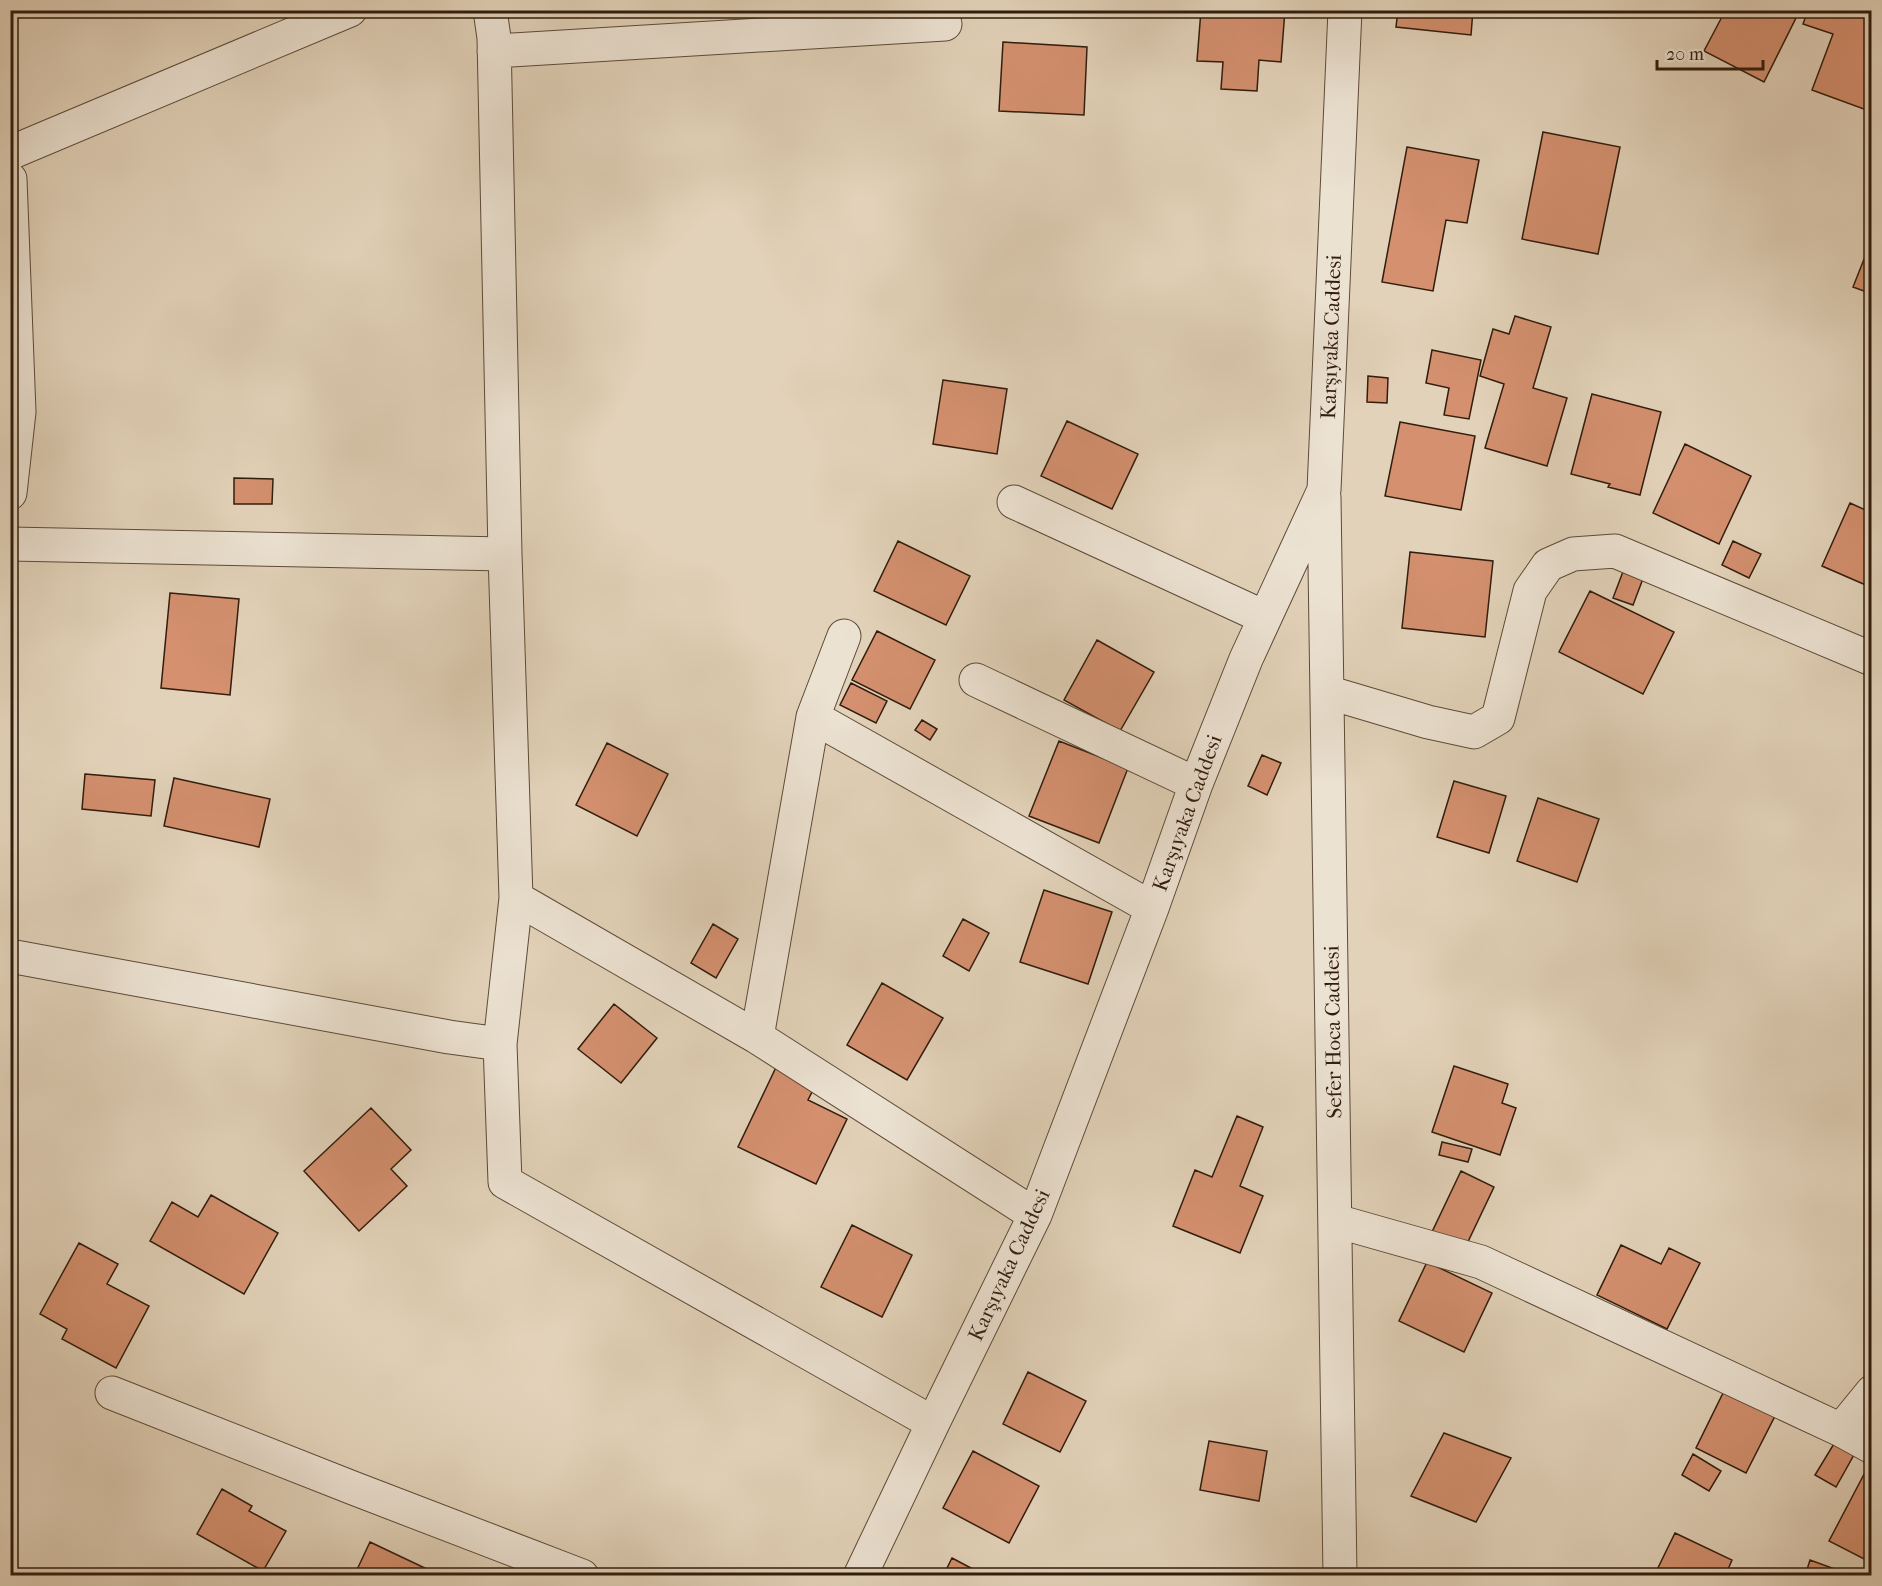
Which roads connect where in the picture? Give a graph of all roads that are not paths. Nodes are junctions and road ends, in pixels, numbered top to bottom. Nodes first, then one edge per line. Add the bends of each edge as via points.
1 (350, 10) edge
2 (490, 10) edge
3 (1345, 10) edge
4 (945, 24) dead end
5 (494, 51) junction
6 (10, 153) edge
7 (10, 179) edge
8 (1324, 489) junction
9 (10, 493) edge
10 (1014, 502) dead end
11 (10, 543) edge
12 (505, 554) junction
13 (1264, 617) junction
14 (844, 636) dead end
15 (1872, 659) edge
16 (976, 680) dead end
17 (1327, 692) junction
18 (813, 717) junction
19 (1196, 784) junction
20 (516, 898) junction
21 (1152, 909) junction
22 (10, 956) edge
23 (757, 1037) junction
24 (500, 1044) junction
25 (1035, 1215) junction
26 (1336, 1221) junction
27 (1872, 1392) edge
28 (112, 1393) dead end
29 (933, 1423) junction
30 (1841, 1430) junction
31 (1872, 1447) edge
32 (582, 1575) edge
33 (860, 1575) edge
34 (1340, 1575) edge

1 - 6 street
2 - 5 street
3 - 8 street, Karşıyaka Caddesi
4 - 5 street
5 - 12 street
7 - 9 street via 19,412
8 - 13 street, Karşıyaka Caddesi
8 - 17 street, Sefer Hoca Caddesi
10 - 13 street
11 - 12 street
12 - 20 street
13 - 19 street, Karşıyaka Caddesi
14 - 18 street
15 - 17 street via 1615,551 1573,554 1548,565 1530,591 1498,718 1474,732
16 - 19 street
17 - 26 street, Sefer Hoca Caddesi
18 - 21 street
18 - 23 street
19 - 21 street, Karşıyaka Caddesi
20 - 23 street
20 - 24 street
21 - 25 street, Karşıyaka Caddesi
22 - 24 street
23 - 25 street
24 - 29 street via 505,1182
25 - 29 street, Karşıyaka Caddesi
26 - 30 street via 1481,1262
26 - 34 street, Sefer Hoca Caddesi
27 - 30 street
28 - 32 street
29 - 33 street, Karşıyaka Caddesi
30 - 31 street

